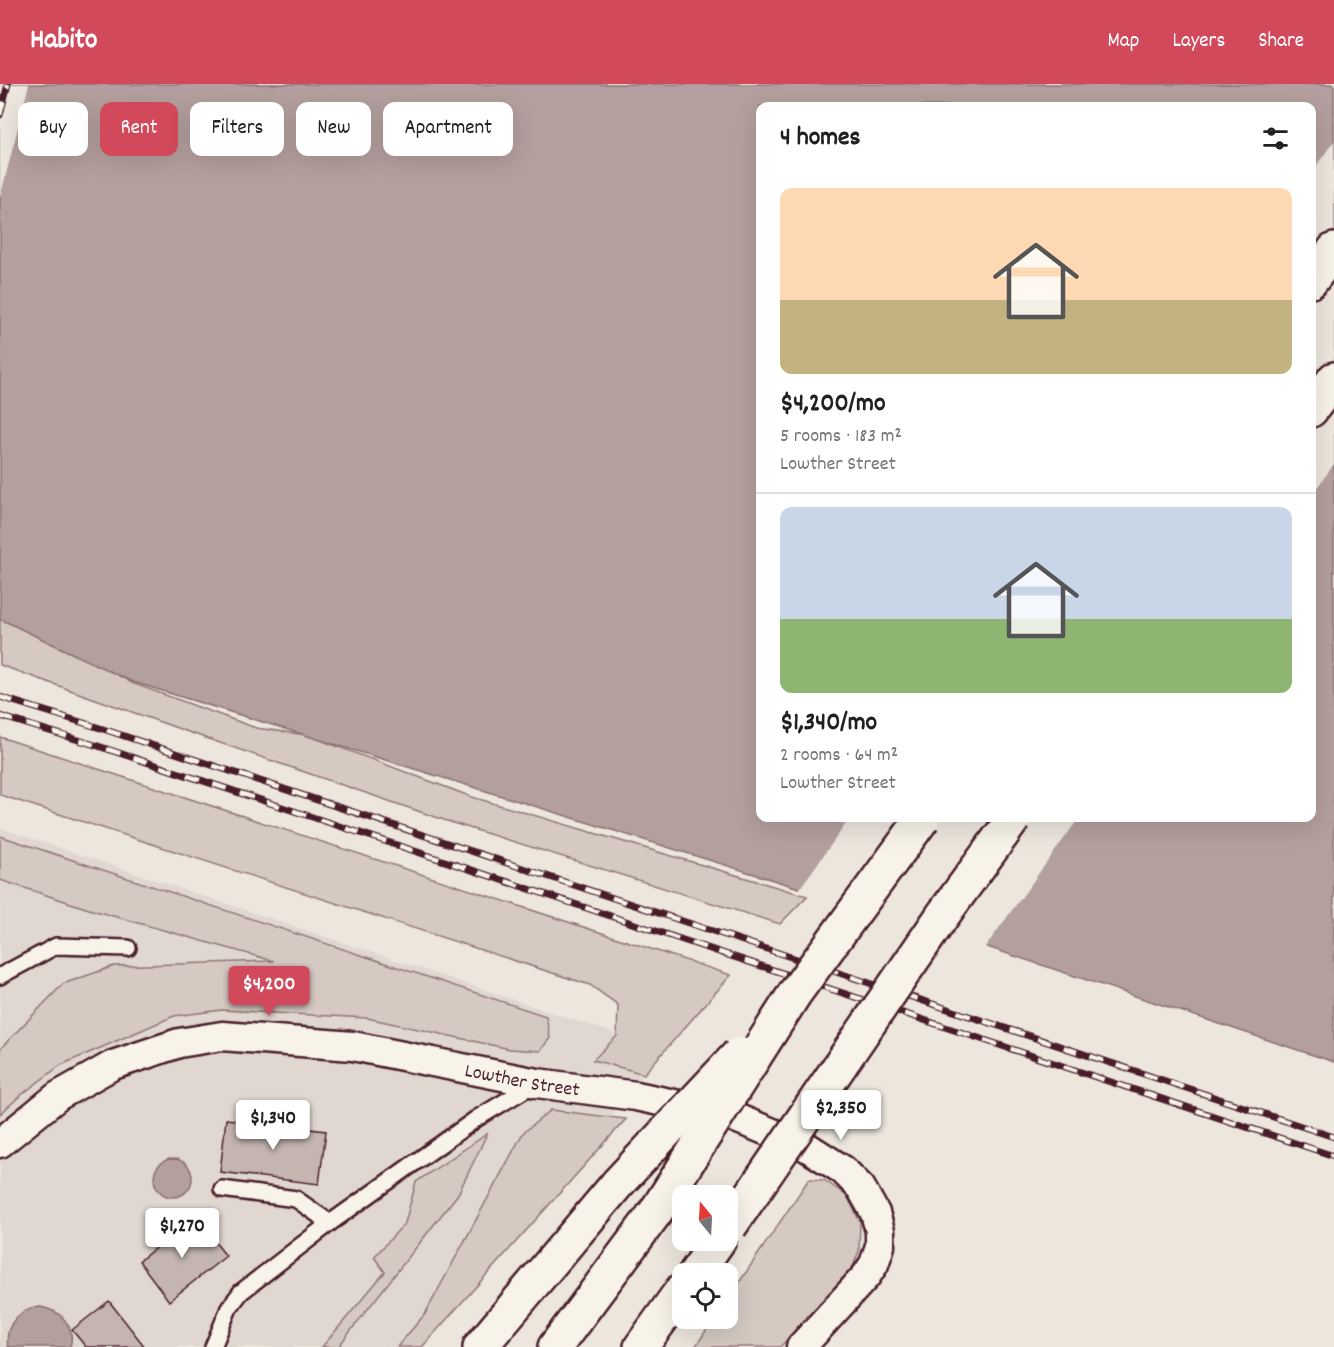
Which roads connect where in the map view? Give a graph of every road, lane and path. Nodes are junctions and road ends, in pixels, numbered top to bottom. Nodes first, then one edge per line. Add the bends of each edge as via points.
1 (1334, 250) edge
2 (1316, 274) edge
3 (1334, 379) edge
4 (1316, 403) edge
5 (920, 822) edge
6 (1011, 822) edge
7 (128, 948) dead end
8 (0, 976) edge
9 (795, 993) junction
10 (537, 1083) junction
11 (0, 1143) edge
12 (222, 1190) dead end
13 (738, 1214) edge
14 (330, 1222) junction
15 (672, 1304) edge
16 (672, 1313) edge
17 (213, 1347) edge
18 (480, 1347) edge
19 (555, 1347) edge
20 (641, 1347) edge
21 (650, 1347) edge
22 (801, 1347) edge

1 - 2 highway
3 - 4 highway
5 - 9 highway, bridge
6 - 13 highway, bridge
7 - 8 lane via 56,946
9 - 18 highway, bridge via 618,1183
9 - 19 highway, bridge via 655,1213
10 - 11 street, Lowther Street via 353,1046 222,1036 179,1043 113,1065 58,1096
10 - 14 lane via 476,1119
10 - 22 street, Lowther Street via 636,1096 731,1116 807,1147 843,1170 861,1188 880,1231 874,1264
12 - 14 lane via 296,1199
14 - 17 lane via 241,1292 229,1308
15 - 20 highway
16 - 21 highway

